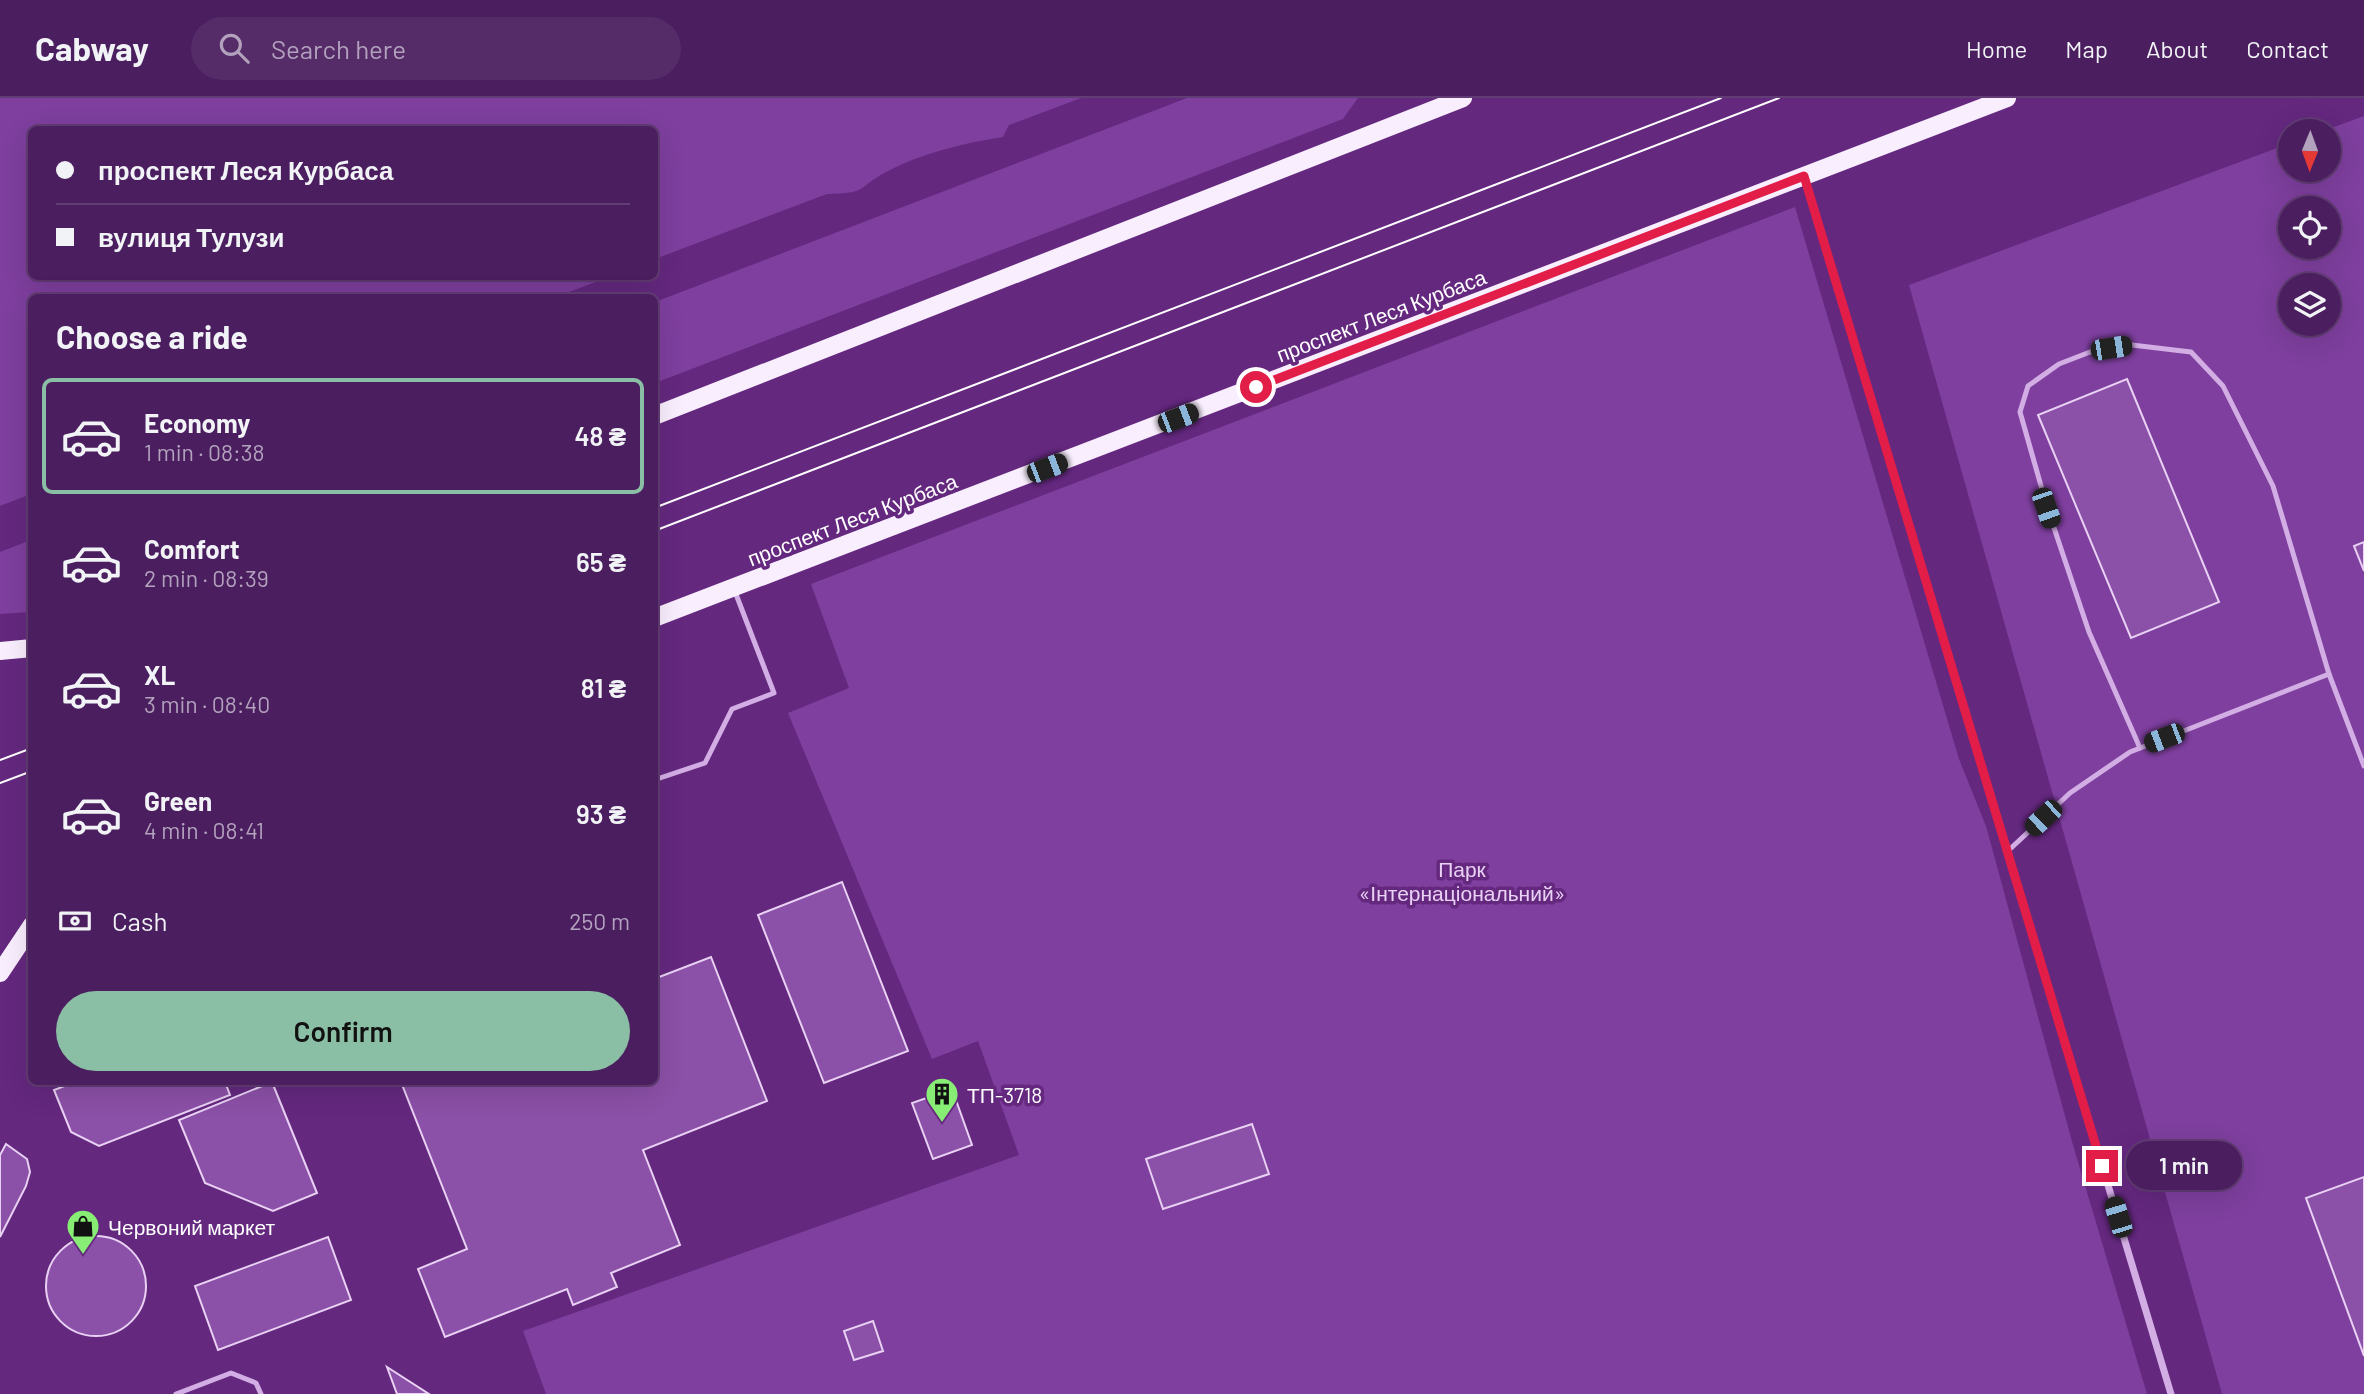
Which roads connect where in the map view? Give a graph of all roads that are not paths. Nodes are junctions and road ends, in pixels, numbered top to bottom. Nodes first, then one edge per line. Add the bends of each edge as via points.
1 (1463, 98) edge
2 (2007, 98) edge
3 (1426, 104) edge
4 (1804, 176) junction
5 (658, 414) edge
6 (734, 589) junction
7 (658, 617) edge
8 (28, 648) edge
9 (0, 651) edge
10 (2329, 674) junction
11 (2140, 747) junction
12 (2364, 766) edge
13 (658, 779) edge
14 (2009, 850) junction
15 (28, 931) edge
16 (0, 973) edge
17 (176, 1394) edge
18 (261, 1394) edge
19 (2171, 1394) edge

1 - 3 main road
2 - 4 main road, проспект Леся Курбаса
3 - 5 main road
4 - 6 main road, проспект Леся Курбаса
4 - 14 street
6 - 7 main road, проспект Леся Курбаса
6 - 13 lane via 774,693 732,709 705,763
8 - 9 main road
10 - 11 lane
10 - 11 lane via 2273,486 2223,386 2191,352 2132,345 2090,352 2059,364 2028,386 2020,412 2046,508 2089,632
10 - 12 lane
11 - 14 lane via 2070,793
14 - 19 street
15 - 16 main road
17 - 18 lane via 231,1373 256,1384

